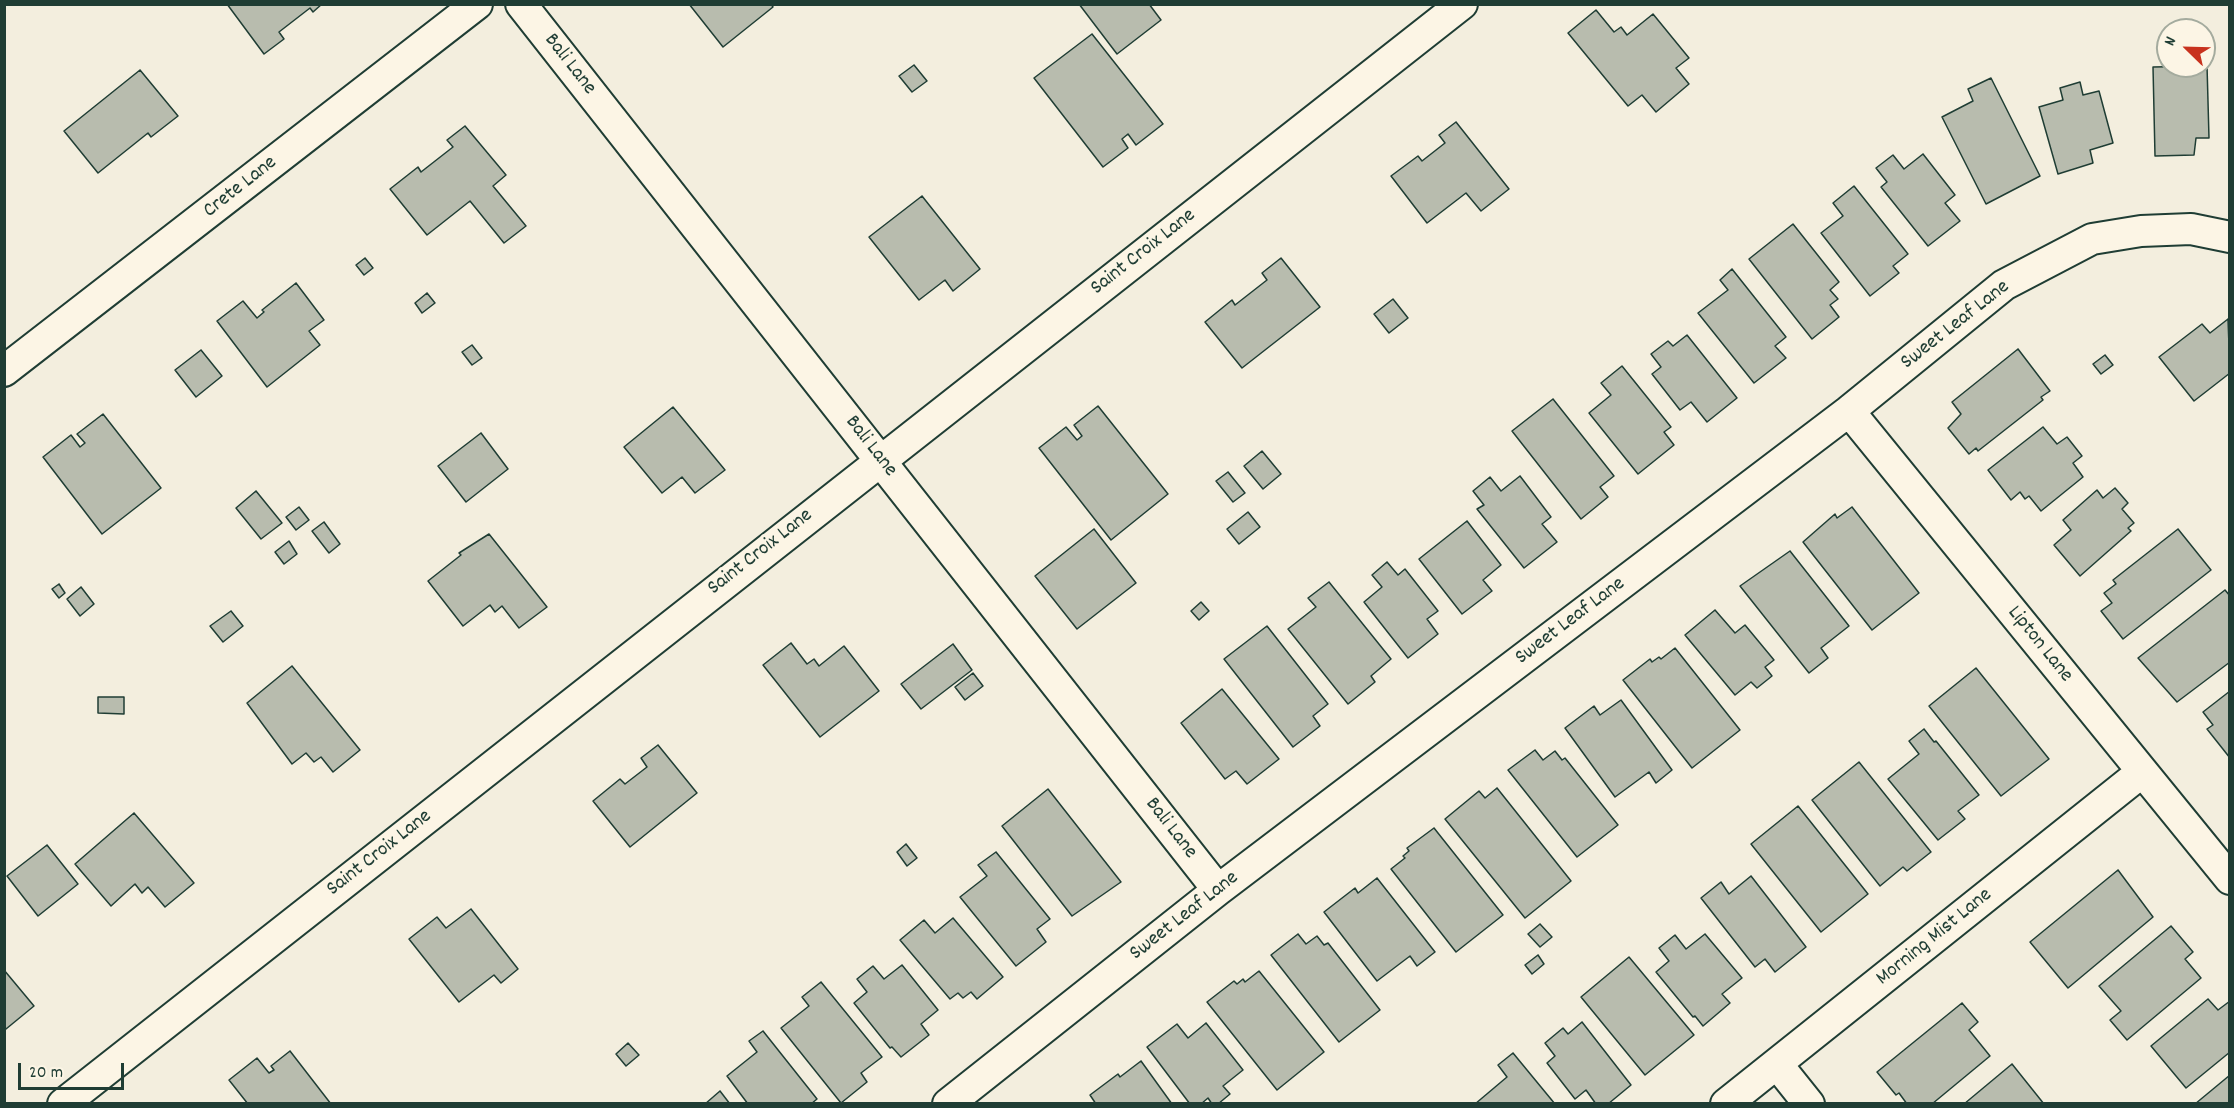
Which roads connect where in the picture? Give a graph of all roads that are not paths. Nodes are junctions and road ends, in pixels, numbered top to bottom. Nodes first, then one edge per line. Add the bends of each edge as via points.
1 (477, 4) edge
2 (521, 4) edge
3 (1462, 4) edge
4 (2229, 237) edge
5 (4, 371) edge
6 (1849, 411) junction
7 (880, 459) junction
8 (2142, 772) junction
9 (2229, 879) edge
10 (1218, 890) junction
11 (1777, 1064) junction
12 (63, 1104) edge
13 (948, 1104) edge
14 (1726, 1104) edge
15 (1809, 1104) edge

1 - 5 street, Crete Lane
2 - 7 street, Bali Lane
3 - 7 street, Saint Croix Lane
4 - 6 street, Sweet Leaf Lane via 2190,229 2092,239 2004,285
6 - 8 street, Lipton Lane
6 - 10 street, Sweet Leaf Lane
7 - 10 street, Bali Lane
7 - 12 street, Saint Croix Lane
8 - 9 street, Lipton Lane
8 - 11 street, Morning Mist Lane
10 - 13 street, Sweet Leaf Lane
11 - 14 street, Morning Mist Lane
11 - 15 street

